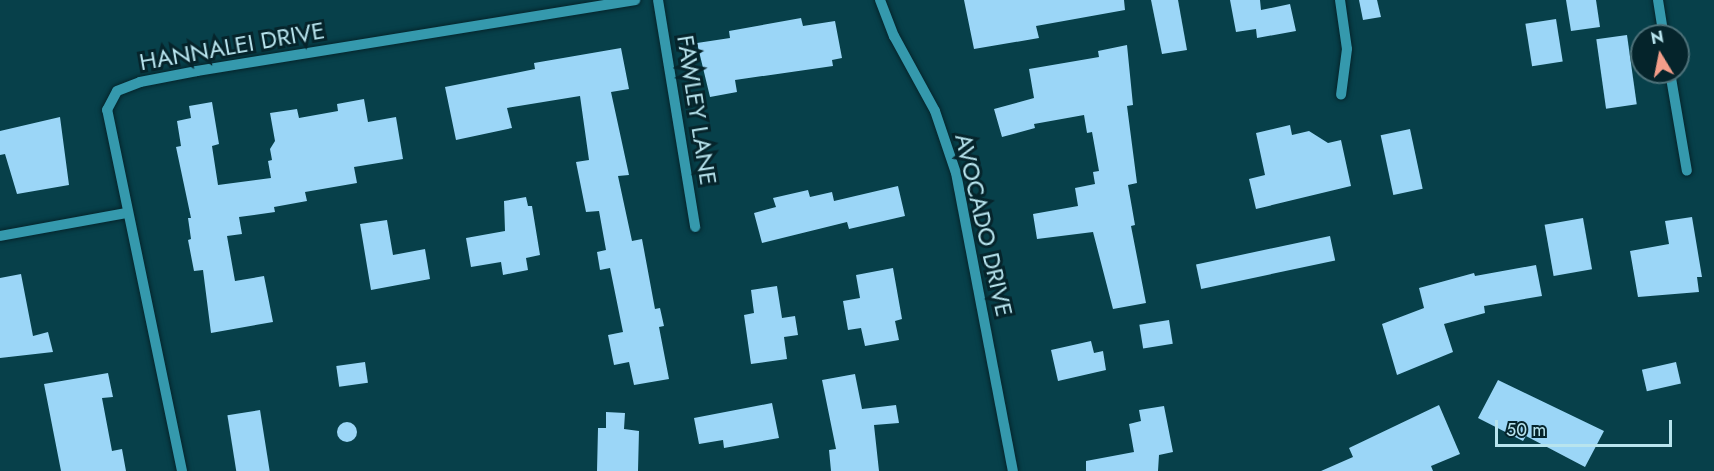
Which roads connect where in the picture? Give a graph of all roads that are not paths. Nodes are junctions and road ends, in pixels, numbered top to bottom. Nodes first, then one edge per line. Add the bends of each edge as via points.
1 (634, 0) edge
2 (658, 0) edge
3 (880, 0) edge
4 (1340, 0) edge
5 (1658, 0) edge
6 (1662, 24) edge
7 (1672, 84) edge
8 (1341, 95) dead end
9 (1687, 171) dead end
10 (127, 213) junction
11 (695, 227) dead end
12 (0, 237) edge
13 (182, 471) edge
14 (1013, 471) edge

1 - 10 street, HANNALEI DRIVE via 197,71 140,82 117,91 107,110
2 - 11 street, FAWLEY LANE
3 - 14 street, AVOCADO DRIVE via 894,36 935,111 956,172
4 - 8 street via 1347,49
5 - 6 street
7 - 9 street
10 - 12 street
10 - 13 street, HANNALEI DRIVE

